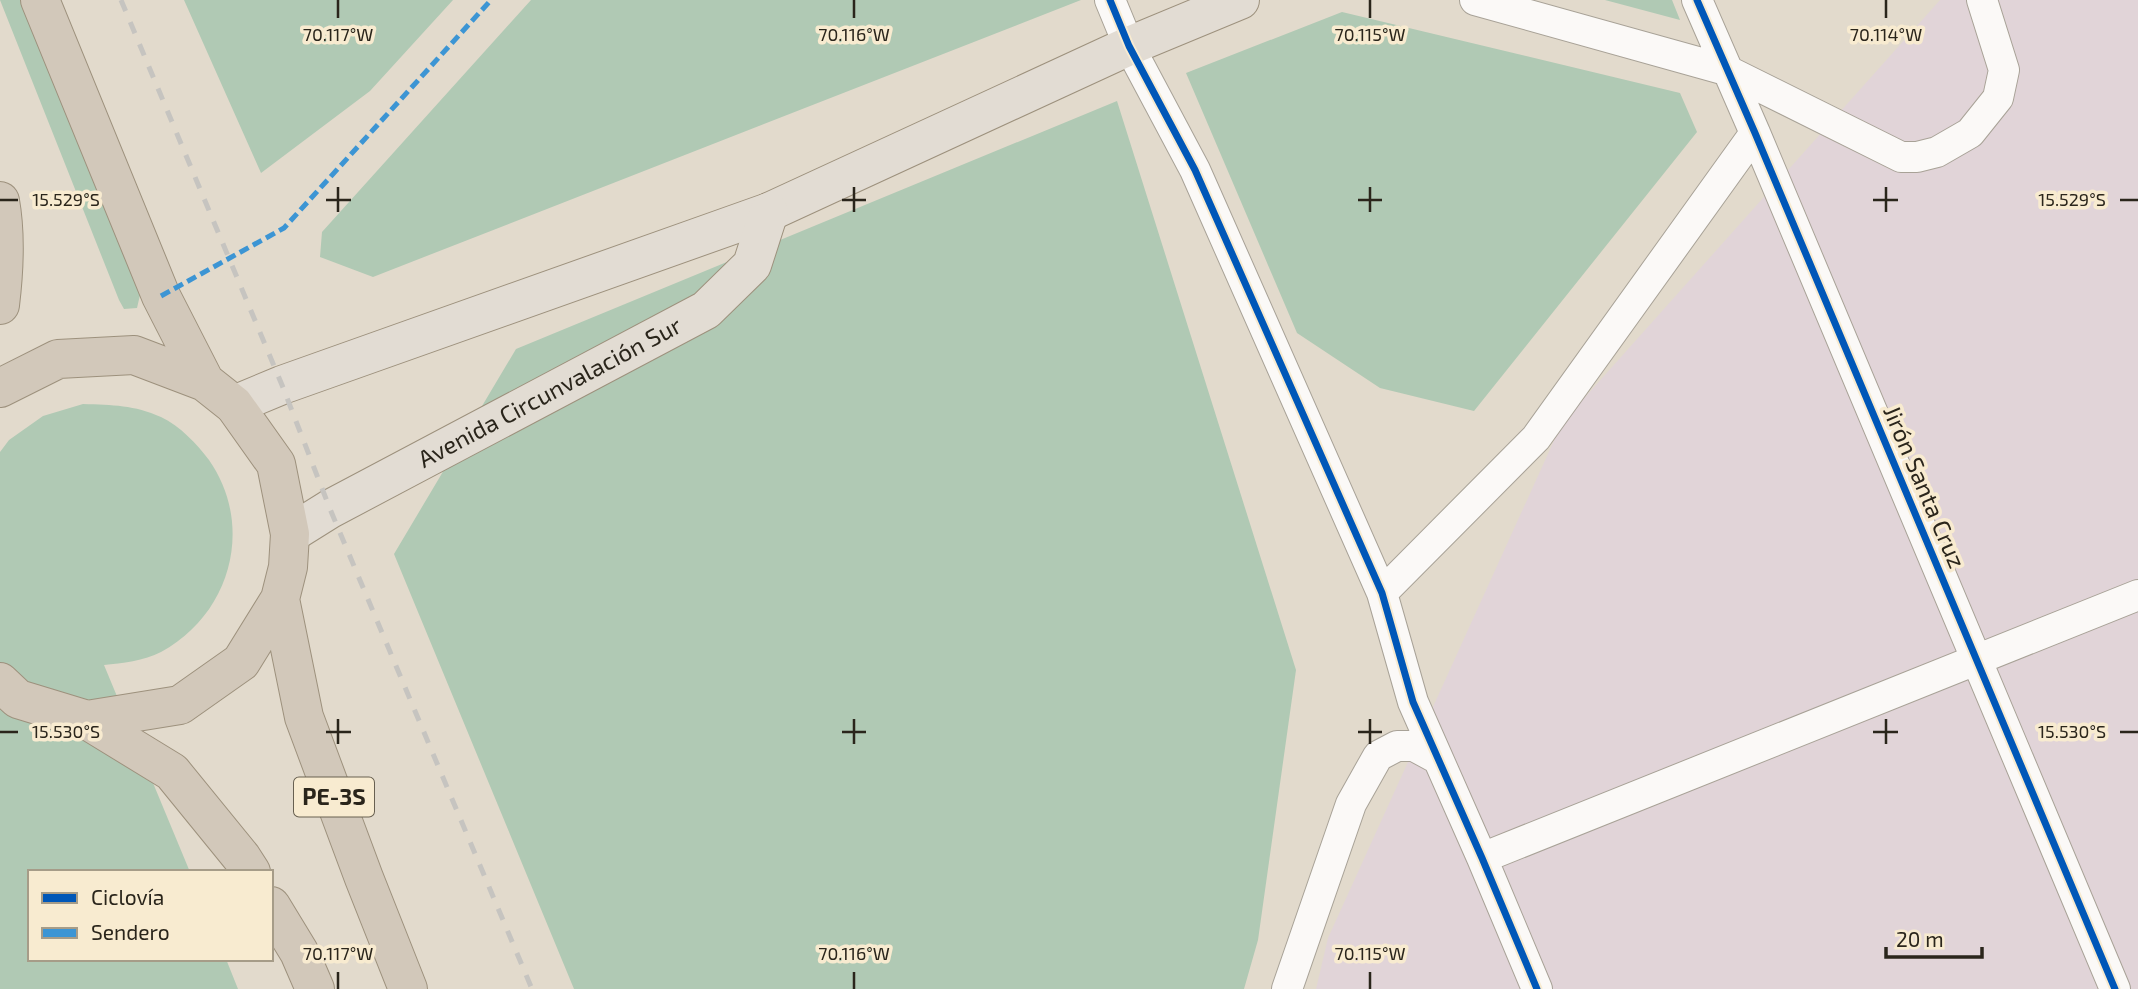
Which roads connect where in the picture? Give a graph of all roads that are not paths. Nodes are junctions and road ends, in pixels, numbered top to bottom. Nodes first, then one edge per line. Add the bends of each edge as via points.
1 (40, 0) edge
2 (1110, 0) edge
3 (1240, 0) edge
4 (1475, 0) edge
5 (1697, 0) edge
6 (1982, 0) edge
7 (1129, 46) junction
8 (1726, 70) junction
9 (1755, 132) junction
10 (0, 201) edge
11 (769, 212) junction
12 (0, 305) edge
13 (205, 382) junction
14 (0, 388) edge
15 (234, 405) junction
16 (290, 534) junction
17 (1382, 593) junction
18 (2138, 595) edge
19 (280, 598) junction
20 (1976, 660) junction
21 (6, 694) edge
22 (87, 720) junction
23 (1438, 759) junction
24 (1482, 858) junction
25 (250, 870) edge
26 (273, 909) edge
27 (316, 989) edge
28 (408, 989) edge
29 (1287, 989) edge
30 (1537, 989) edge
31 (2115, 989) edge

1 - 13 highway, PE-3S via 161,296
2 - 7 street
3 - 7 main road
4 - 8 street
5 - 8 street, Jirón Santa Cruz
6 - 8 street via 2004,70 1998,98 1970,132 1937,152 1901,157
7 - 11 main road
7 - 17 street via 1195,170
8 - 9 street, Jirón Santa Cruz
9 - 17 street via 1536,438
9 - 20 street, Jirón Santa Cruz
10 - 12 highway
11 - 15 main road
11 - 16 main road, Avenida Circunvalación Sur via 752,265 706,310
13 - 14 highway, PE-3S via 134,355 58,359
13 - 15 highway, PE-3S
15 - 16 highway, PE-3S via 275,464
16 - 19 highway, PE-3S
17 - 23 street via 1413,702
18 - 20 street
19 - 22 highway, PE-3S via 241,662 180,705
19 - 28 highway, PE-3S via 304,717
20 - 24 street
20 - 31 street, Jirón Santa Cruz
21 - 22 highway, PE-3S
22 - 25 highway, PE-3S via 172,772
23 - 24 street
23 - 29 street via 1414,746 1397,746 1378,756 1351,804
24 - 30 street
26 - 27 highway

